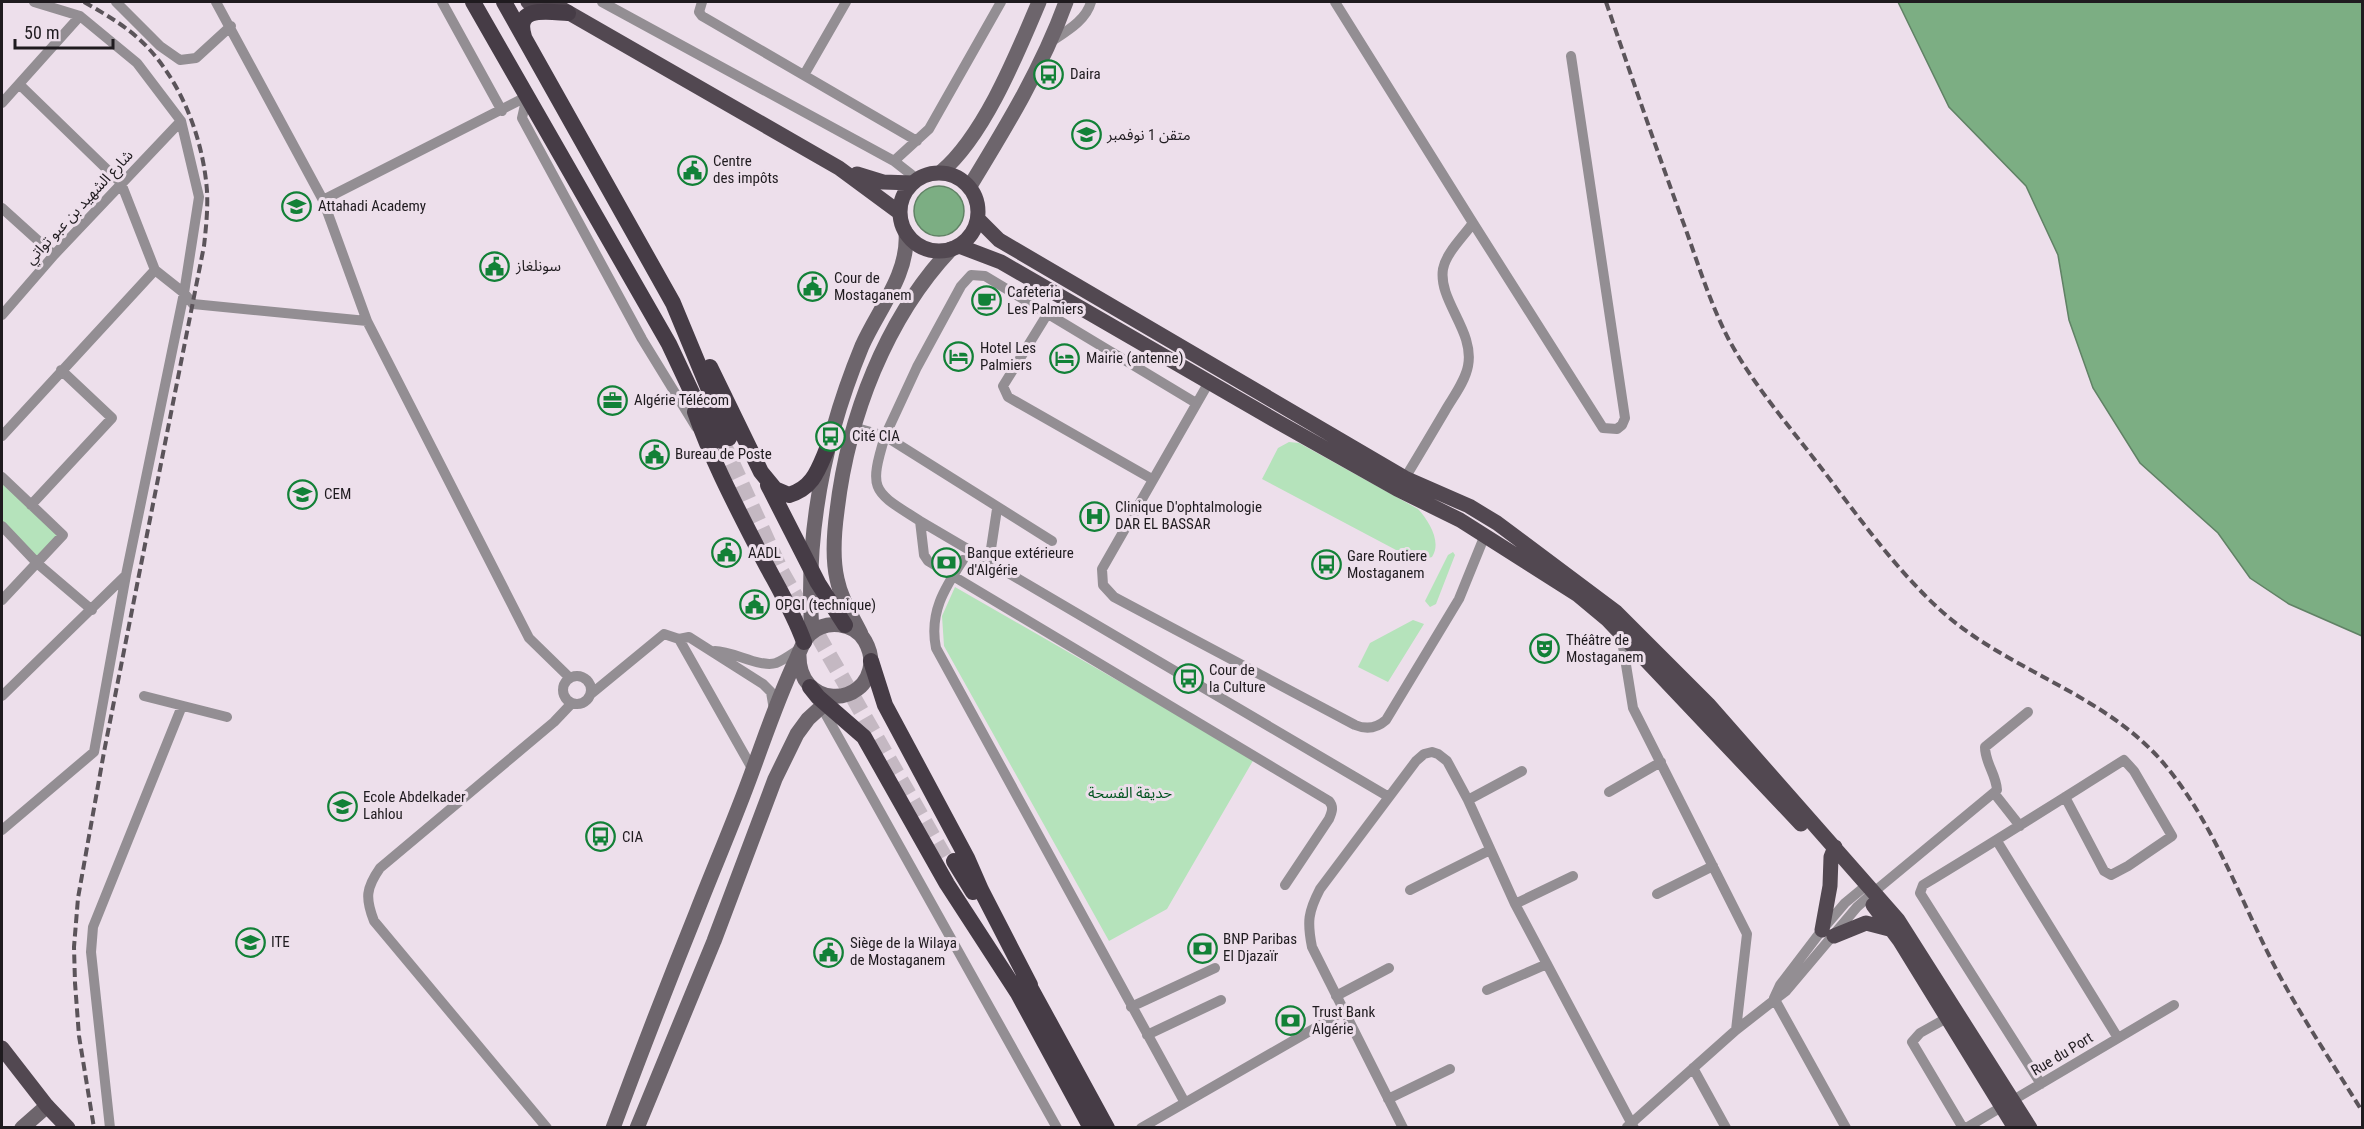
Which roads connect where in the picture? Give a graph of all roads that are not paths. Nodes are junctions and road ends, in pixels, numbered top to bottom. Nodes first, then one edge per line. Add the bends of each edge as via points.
1 (34, 2) edge
2 (116, 2) edge
3 (216, 2) edge
4 (442, 2) edge
5 (473, 2) edge
6 (504, 2) edge
7 (528, 2) edge
8 (550, 2) edge
9 (602, 2) edge
10 (702, 2) edge
11 (846, 2) edge
12 (1001, 2) edge
13 (1039, 2) edge
14 (1066, 2) edge
15 (1091, 2) edge
16 (1335, 2) edge
17 (568, 13) junction
18 (80, 16) junction
19 (231, 26) junction
20 (1050, 43) junction
21 (527, 44) junction
22 (1571, 56) dead end
23 (804, 75) junction
24 (19, 84) junction
25 (528, 96) junction
26 (2, 104) edge
27 (502, 111) junction
28 (181, 121) junction
29 (917, 141) junction
30 (894, 161) junction
31 (839, 168) junction
32 (941, 172) junction
33 (915, 181) junction
34 (121, 183) junction
35 (969, 186) junction
36 (323, 200) junction
37 (2, 208) edge
38 (900, 213) junction
39 (978, 219) junction
40 (1473, 223) junction
41 (906, 233) junction
42 (955, 248) junction
43 (54, 255) junction
44 (156, 270) junction
45 (184, 293) junction
46 (673, 303) junction
47 (1048, 313) junction
48 (2, 315) edge
49 (367, 321) junction
50 (61, 370) junction
51 (1209, 382) junction
52 (1196, 403) junction
53 (854, 428) junction
54 (2, 436) edge
55 (885, 436) junction
56 (719, 440) junction
57 (827, 448) junction
58 (2, 477) edge
59 (1406, 478) junction
60 (1152, 479) junction
61 (767, 482) junction
62 (31, 505) junction
63 (997, 509) junction
64 (920, 521) junction
65 (2, 526) edge
66 (1485, 535) junction
67 (1052, 541) dead end
68 (963, 560) dead end
69 (989, 562) junction
70 (38, 564) junction
71 (811, 568) junction
72 (126, 575) junction
73 (952, 576) junction
74 (2, 600) edge
75 (92, 610) junction
76 (846, 626) junction
77 (1621, 634) junction
78 (679, 639) junction
79 (864, 639) junction
80 (804, 644) junction
81 (713, 650) junction
82 (871, 661) junction
83 (570, 678) junction
84 (810, 687) joint
85 (2, 694) edge
86 (591, 694) junction
87 (144, 696) dead end
88 (826, 701) junction
89 (572, 704) junction
90 (182, 706) junction
91 (774, 710) junction
92 (2028, 712) dead end
93 (226, 717) dead end
94 (1660, 762) junction
95 (753, 770) junction
96 (1522, 771) dead end
97 (1608, 792) dead end
98 (1994, 793) junction
99 (1389, 797) junction
100 (2065, 797) junction
101 (1468, 800) junction
102 (2020, 826) junction
103 (2, 830) edge
104 (1997, 841) junction
105 (1490, 850) junction
106 (1833, 852) junction
107 (951, 862) tunnel mouth
108 (1713, 866) junction
109 (1573, 876) dead end
110 (1285, 885) dead end
111 (1410, 890) dead end
112 (1868, 891) junction
113 (1657, 894) dead end
114 (1515, 904) junction
115 (1892, 929) junction
116 (1828, 933) junction
117 (1907, 934) junction
118 (1547, 964) junction
119 (1215, 968) dead end
120 (1389, 968) dead end
121 (1024, 990) junction
122 (1487, 990) dead end
123 (1336, 996) junction
124 (1774, 998) junction
125 (1221, 1000) dead end
126 (2174, 1005) dead end
127 (1131, 1007) junction
128 (1343, 1012) junction
129 (1947, 1018) junction
130 (1736, 1030) junction
131 (1147, 1035) junction
132 (2118, 1038) junction
133 (2, 1048) edge
134 (1693, 1068) junction
135 (1450, 1069) dead end
136 (2041, 1084) junction
137 (1388, 1099) junction
138 (1184, 1101) junction
139 (2008, 1104) junction
140 (47, 1107) junction
141 (1631, 1126) edge
142 (22, 1128) edge
143 (68, 1128) edge
144 (110, 1128) edge
145 (547, 1128) edge
146 (613, 1128) edge
147 (637, 1128) edge
148 (1057, 1128) edge
149 (1091, 1128) edge
150 (1107, 1128) edge
151 (1141, 1128) edge
152 (1404, 1128) edge
153 (1726, 1128) edge
154 (1846, 1128) edge
155 (1965, 1128) edge
156 (2014, 1128) edge
157 (2030, 1128) edge

1 - 18 street
2 - 19 street via 160,46 180,60 195,58
3 - 19 street
4 - 27 street
5 - 25 highway
6 - 21 highway
7 - 17 main road
8 - 17 main road
9 - 30 street
10 - 23 street via 702,16
11 - 23 street
12 - 29 street via 929,129
13 - 32 main road via 1003,82 968,144
14 - 20 main road
15 - 20 street via 1075,25
16 - 40 street
17 - 21 highway via 531,13 524,19 522,29
17 - 31 main road
18 - 24 street
18 - 28 street via 137,63
19 - 36 street
20 - 35 main road via 1015,112
21 - 46 highway
22 - 40 street via 1625,418 1617,429 1603,428
23 - 29 street
24 - 26 street
24 - 34 street
25 - 27 street
25 - 56 highway
25 - 56 street via 522,118 642,339
27 - 36 street
28 - 34 street, شارع الشهيد بن عبو تواتي
28 - 45 street via 200,197
29 - 30 street
30 - 33 street
31 - 33 main road via 883,182
31 - 38 main road
32 - 33 main road
32 - 35 main road via 952,174
33 - 38 main road via 901,202
34 - 43 street, شارع الشهيد بن عبو تواتي
34 - 44 street
35 - 39 main road via 977,202
36 - 49 street
37 - 43 street
38 - 41 main road
39 - 42 main road via 974,230
39 - 59 main road via 999,240
40 - 59 street via 1447,258 1443,270 1445,288 1467,343 1468,367
41 - 42 main road via 912,241 930,250
41 - 57 main road via 905,258 862,346
42 - 51 main road via 1001,262
42 - 53 main road via 926,276 891,336
43 - 48 street, شارع الشهيد بن عبو تواتي
44 - 45 street
44 - 50 street
45 - 49 street via 193,304
45 - 72 street
46 - 56 highway
46 - 61 highway via 714,374
47 - 52 street
47 - 55 street via 986,276 971,275 916,367
47 - 60 street via 1003,386 1008,397
49 - 83 street via 529,638
50 - 54 street
50 - 62 street via 112,418
51 - 52 street
51 - 66 main road
52 - 60 street
53 - 55 street
53 - 79 main road via 839,491 834,556 840,592
55 - 63 street
55 - 64 street via 875,470 877,484 884,498
56 - 80 highway via 762,556 791,609
57 - 61 highway via 813,481 799,492 783,494
57 - 71 main road via 814,519
58 - 62 street
59 - 106 main road via 1497,523 1616,612 1707,704
60 - 66 street via 1102,569 1102,581 1108,592 1361,728 1374,728 1386,720 1459,598
61 - 71 highway
62 - 70 street via 63,535
63 - 67 street
63 - 69 street
64 - 69 street
64 - 73 street via 924,555
65 - 70 street
66 - 77 main road via 1578,595
68 - 73 street
69 - 99 street
70 - 74 street
70 - 75 street
71 - 76 highway
71 - 80 main road
72 - 75 street
72 - 103 street via 94,752
73 - 110 street via 1329,801 1329,819
73 - 127 street via 934,616 936,648
75 - 85 street
76 - 79 main road
76 - 80 main road via 822,626
77 - 94 street via 1633,708
77 - 106 main road
78 - 81 street via 689,637
78 - 86 street via 664,634
78 - 95 street
79 - 82 main road
80 - 81 street via 768,664
80 - 84 main road via 801,672
80 - 91 main road
81 - 91 street via 763,684 771,692
82 - 88 main road via 864,682 855,690
82 - 121 highway via 885,705 967,858
83 - 86 street via 586,679
83 - 89 street via 563,688
84 - 88 highway
86 - 89 street via 584,703
87 - 90 street
88 - 121 highway via 864,737 947,884
88 - 147 main road via 797,734 775,779
88 - 148 street
89 - 145 street via 380,868 368,892 374,921
90 - 93 street
90 - 144 street via 93,927 91,952
91 - 95 main road
92 - 98 street via 1985,747 1985,758 1996,777
94 - 97 street
94 - 108 street
95 - 146 main road
96 - 101 street
98 - 102 street
98 - 112 street
99 - 101 street via 1416,761 1432,752 1447,761
99 - 123 street via 1320,889 1311,908 1308,926 1312,947
100 - 100 street via 2104,871 2111,875 2172,836 2124,760
100 - 102 street
101 - 105 street
102 - 104 street
104 - 132 street
104 - 136 street via 1923,885 1920,893
105 - 111 street
105 - 114 street
106 - 112 main road
106 - 116 main road
107 - 121 highway
108 - 113 street
108 - 130 street via 1747,934
109 - 114 street
112 - 115 main road
112 - 116 street via 1845,903
112 - 117 main road
114 - 118 street
115 - 116 main road via 1866,923
115 - 117 main road
115 - 129 main road
116 - 124 street via 1789,987
117 - 139 main road
118 - 122 street
118 - 141 street
119 - 127 street
120 - 123 street
121 - 149 highway
121 - 150 highway
123 - 128 street
124 - 130 street
124 - 154 street
125 - 131 street
126 - 132 street, Rue du Port
127 - 131 street
128 - 137 street
128 - 138 street
129 - 139 main road
129 - 155 street via 1912,1042
130 - 134 street
131 - 138 street
132 - 136 street, Rue du Port
133 - 140 main road
134 - 141 street
134 - 153 street
135 - 137 street
136 - 139 street, Rue du Port
137 - 152 street
138 - 151 street
139 - 155 street, Rue du Port
139 - 156 main road
139 - 157 main road
140 - 142 main road
140 - 143 main road

